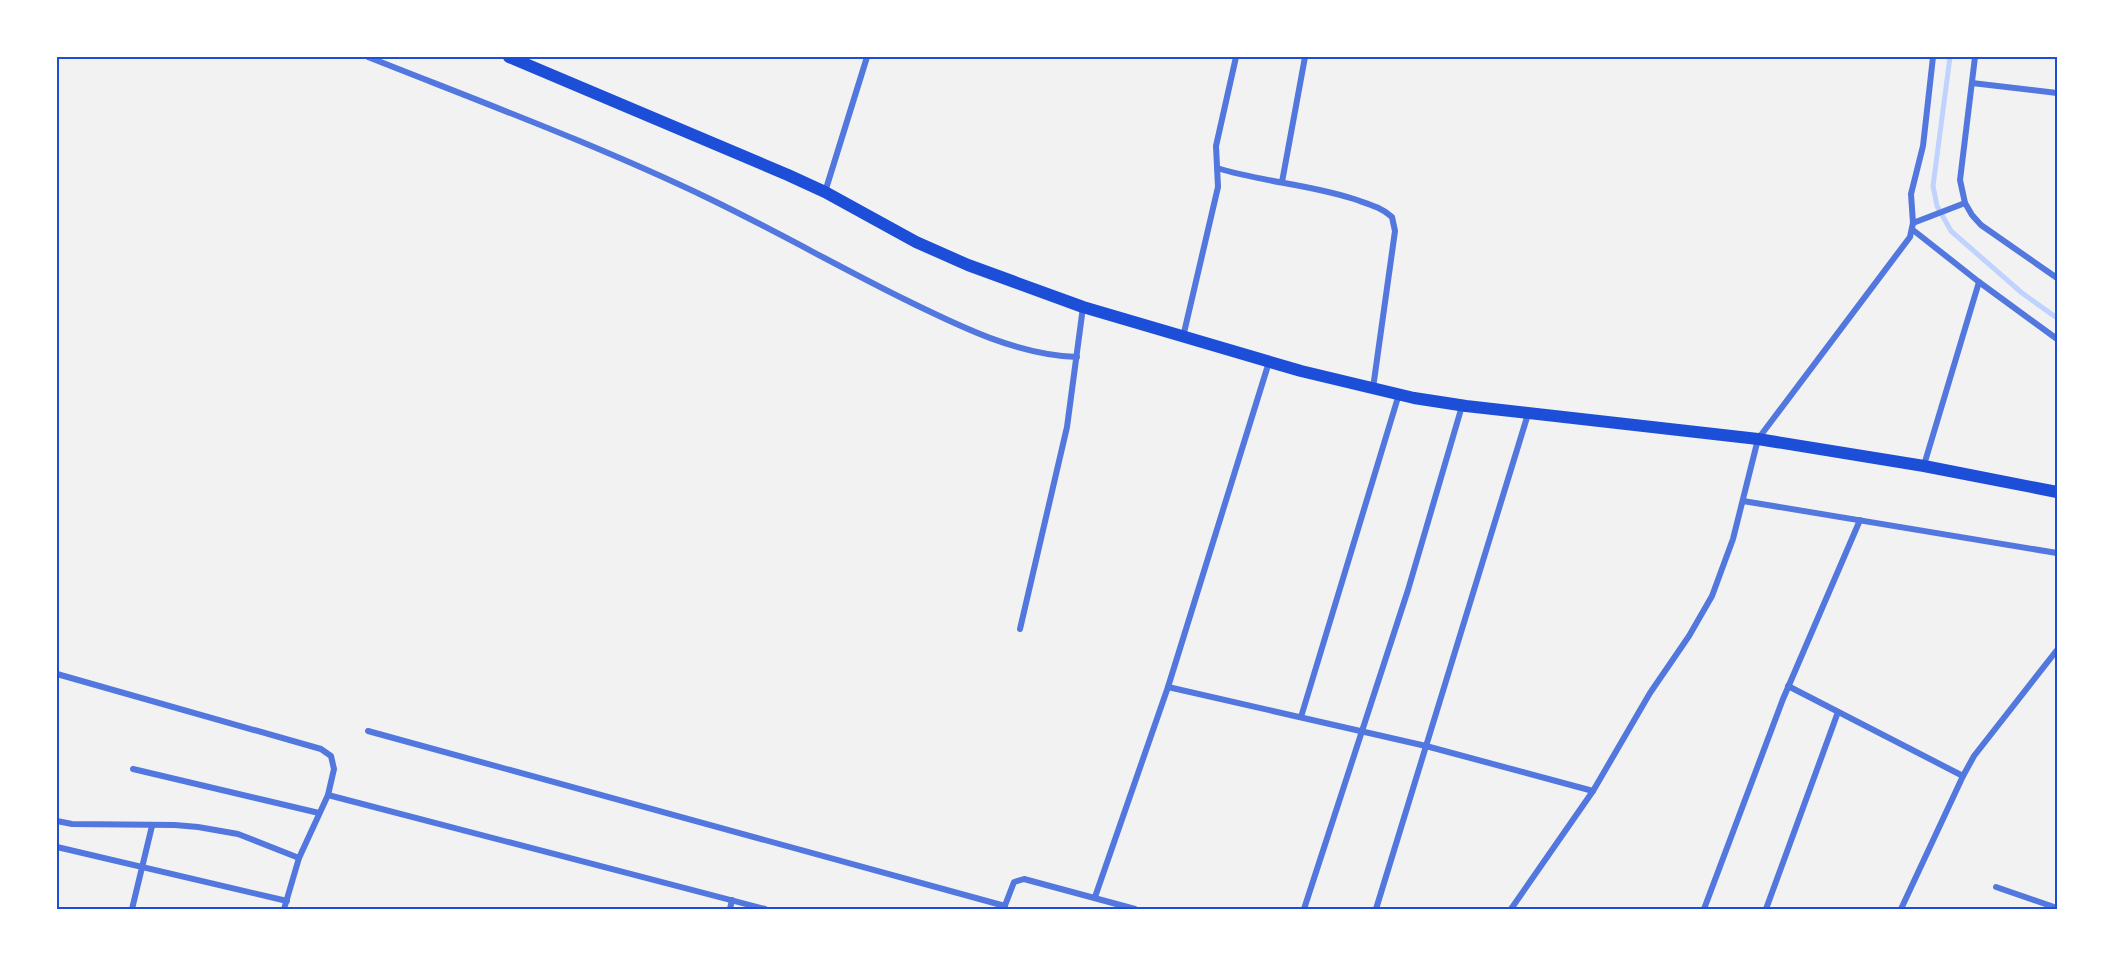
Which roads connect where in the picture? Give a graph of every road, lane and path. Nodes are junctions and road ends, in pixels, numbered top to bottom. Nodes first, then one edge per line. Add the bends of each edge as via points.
1 (368, 57) edge
2 (509, 57) edge
3 (867, 57) edge
4 (1236, 57) edge
5 (1305, 57) edge
6 (1934, 57) edge
7 (1975, 57) edge
8 (1972, 83) junction
9 (2057, 93) edge
10 (1217, 168) junction
11 (1282, 182) junction
12 (825, 192) junction
13 (1965, 203) junction
14 (1913, 227) junction
15 (2057, 278) edge
16 (1979, 282) junction
17 (1083, 313) junction
18 (1183, 337) junction
19 (2057, 339) edge
20 (1077, 357) junction
21 (1269, 362) junction
22 (1373, 388) junction
23 (1399, 394) junction
24 (1462, 405) junction
25 (1528, 413) junction
26 (1758, 439) junction
27 (1924, 466) junction
28 (2057, 492) edge
29 (1743, 501) junction
30 (1860, 520) junction
31 (2057, 553) edge
32 (1020, 629) dead end
33 (2057, 650) edge
34 (57, 674) edge
35 (1788, 686) junction
36 (1168, 687) junction
37 (1838, 712) junction
38 (1301, 717) junction
39 (368, 731) dead end
40 (1362, 731) junction
41 (1426, 746) junction
42 (133, 769) dead end
43 (1963, 776) junction
44 (1593, 791) junction
45 (328, 795) junction
46 (319, 813) junction
47 (57, 822) edge
48 (152, 826) junction
49 (57, 847) edge
50 (299, 858) junction
51 (142, 867) junction
52 (1996, 887) dead end
53 (1095, 897) junction
54 (732, 900) junction
55 (287, 901) junction
56 (1004, 908) edge
57 (132, 909) edge
58 (284, 909) edge
59 (730, 909) edge
60 (765, 909) edge
61 (1135, 909) edge
62 (1304, 909) edge
63 (1376, 909) edge
64 (1511, 909) edge
65 (1704, 909) edge
66 (1766, 909) edge
67 (1901, 909) edge
68 (2057, 909) edge

1 - 20 street via 660,175 945,320 1037,353
2 - 12 main road
3 - 12 street
4 - 10 street via 1216,146
5 - 11 street
6 - 14 street via 1923,146 1911,194
7 - 8 street
8 - 9 street
8 - 13 street via 1960,180
10 - 11 street
10 - 18 street via 1218,187
11 - 22 street via 1331,192 1378,207 1392,217 1395,231
12 - 17 main road via 916,242
13 - 14 street via 1923,219
13 - 15 street via 1982,225
14 - 16 street
14 - 26 street via 1905,246
16 - 19 street
16 - 27 street
17 - 18 main road
17 - 20 street
18 - 21 main road
20 - 32 street via 1067,427
21 - 22 main road
21 - 36 street
22 - 23 main road
23 - 24 main road
23 - 38 street
24 - 25 main road
24 - 40 street
25 - 26 main road
25 - 41 street
26 - 27 main road
26 - 29 street
27 - 28 main road
29 - 30 street
29 - 44 street via 1712,596
30 - 31 street
30 - 35 street
33 - 43 street via 1974,756
34 - 45 street via 321,749 331,756 334,770
35 - 37 street
35 - 65 street
36 - 38 street
36 - 53 street
37 - 43 street
37 - 66 street
38 - 40 street
39 - 56 street
40 - 41 street
40 - 62 street
41 - 44 street
41 - 63 street
42 - 46 street
43 - 67 street
44 - 64 street
45 - 46 street
45 - 54 street
46 - 50 street
47 - 48 street
48 - 50 street via 176,825 238,834
48 - 51 street
49 - 51 street
50 - 55 street
51 - 55 street
51 - 57 street
52 - 68 street
53 - 56 street via 1024,879 1014,882
53 - 61 street
54 - 59 street
54 - 60 street
55 - 58 street

